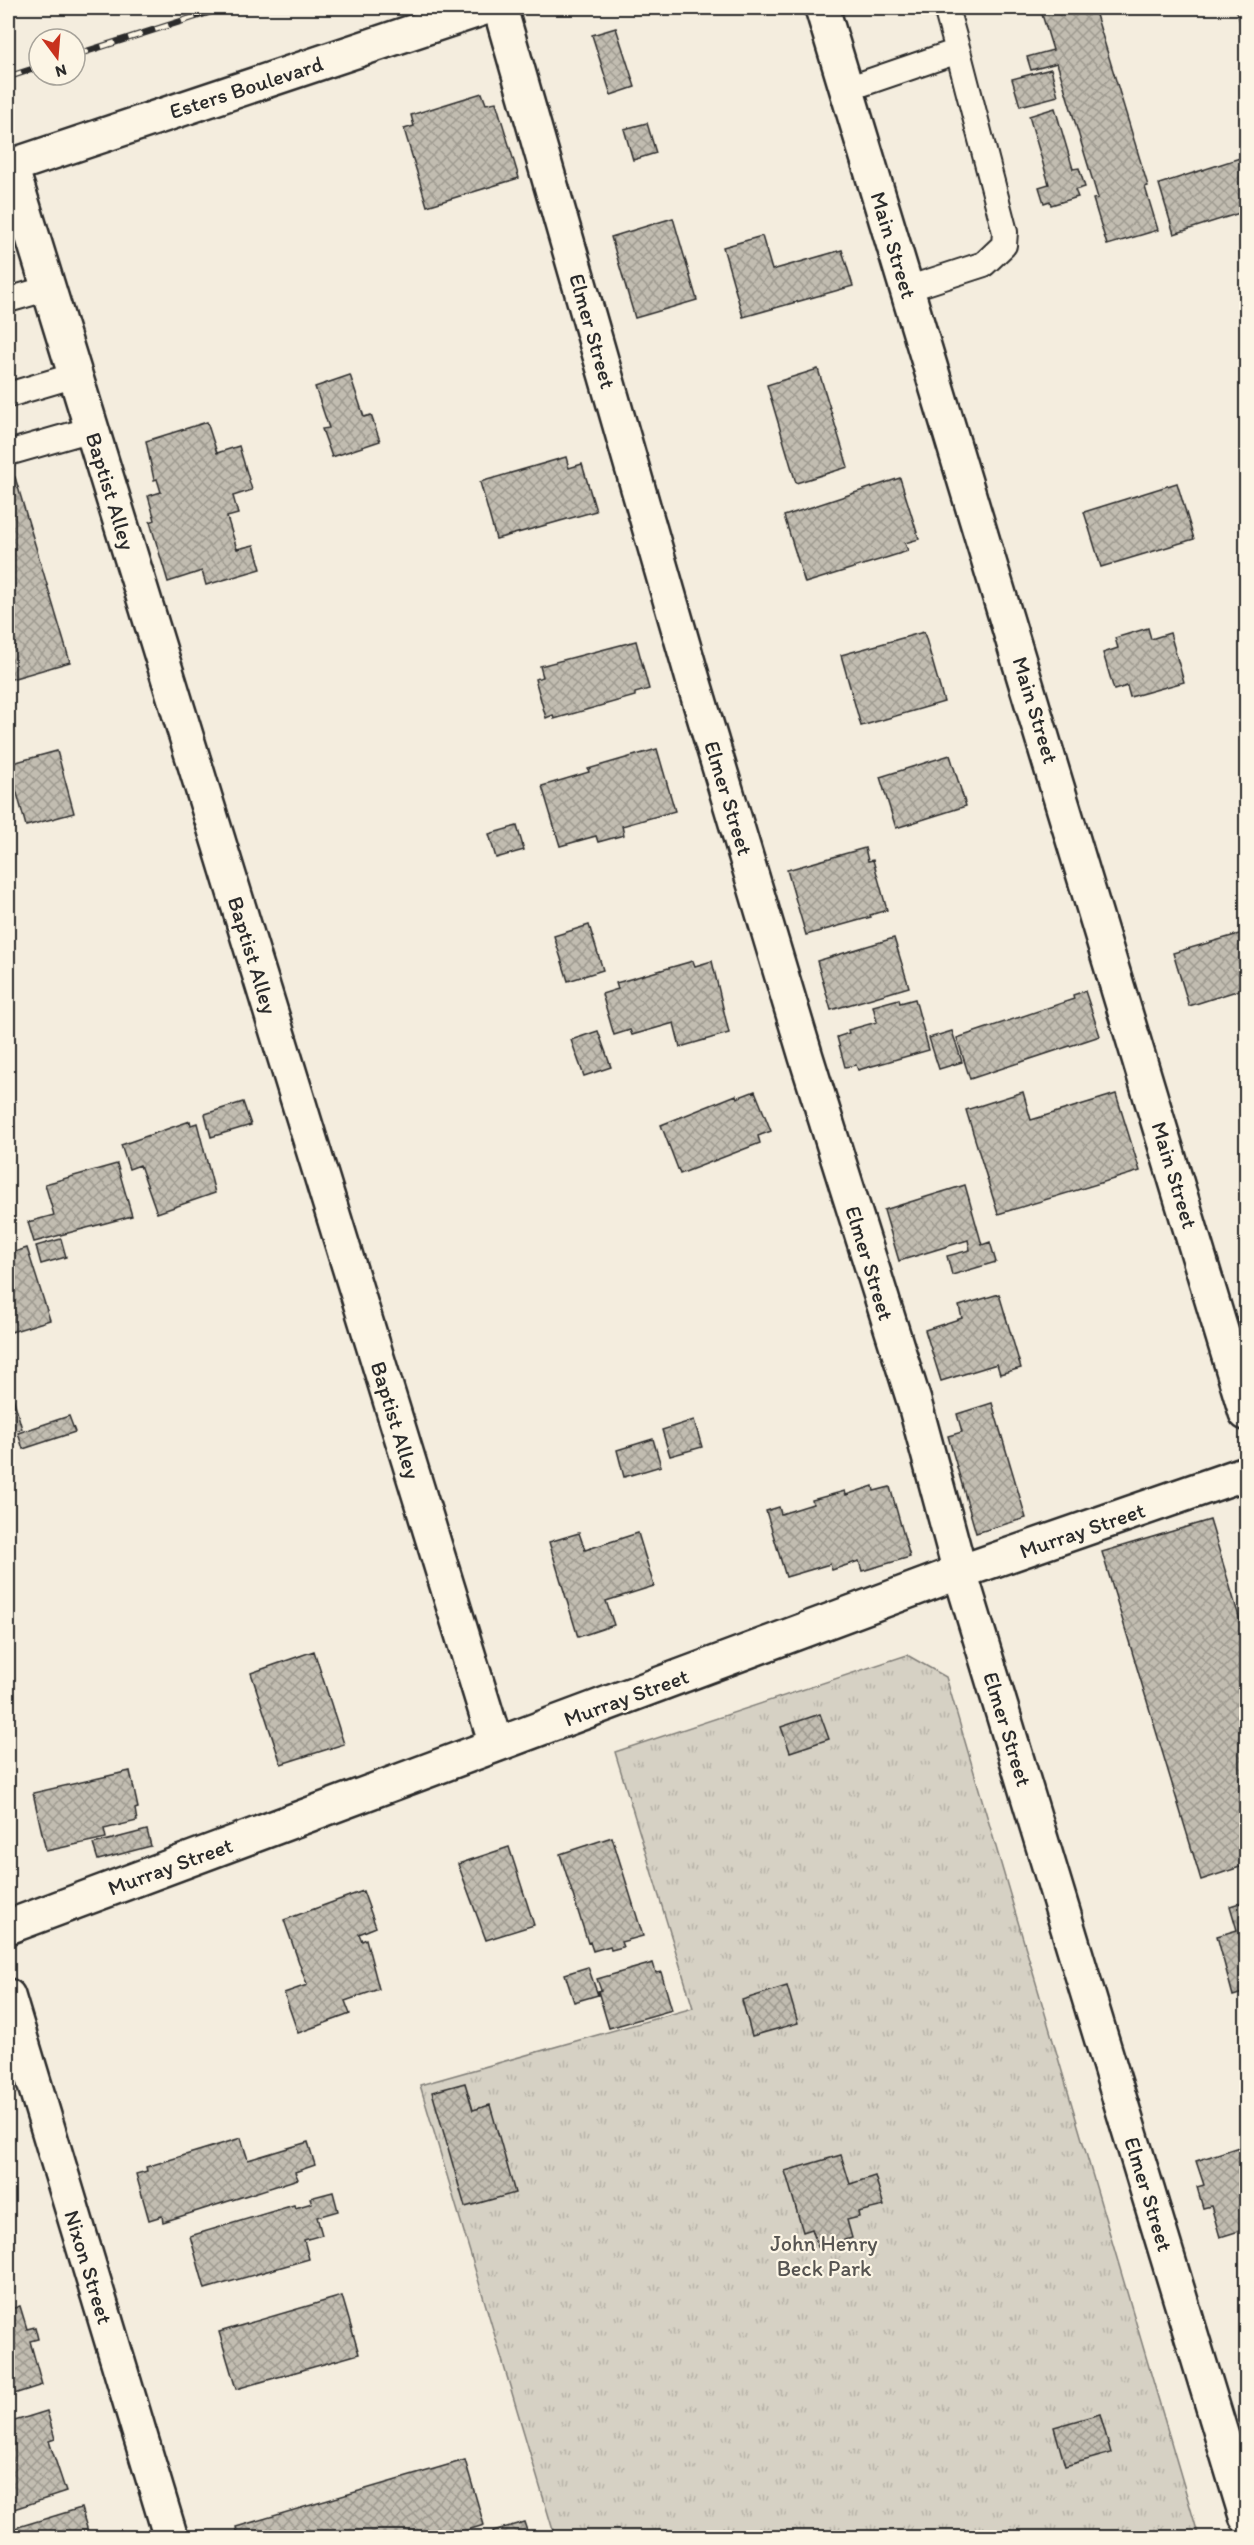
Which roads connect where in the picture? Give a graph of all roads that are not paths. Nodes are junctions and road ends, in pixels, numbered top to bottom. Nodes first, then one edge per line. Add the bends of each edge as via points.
1 (484, 8) edge
2 (500, 8) edge
3 (822, 8) edge
4 (946, 8) edge
5 (958, 51) junction
6 (847, 89) junction
7 (9, 166) edge
8 (48, 288) junction
9 (908, 289) junction
10 (8, 300) edge
11 (76, 375) junction
12 (8, 396) edge
13 (92, 429) junction
14 (8, 453) edge
15 (1246, 1413) edge
16 (1246, 1473) edge
17 (960, 1572) junction
18 (496, 1745) junction
19 (8, 1927) edge
20 (8, 1996) edge
21 (1246, 2516) edge
22 (171, 2538) edge

1 - 7 street, Esters Boulevard
2 - 17 street, Elmer Street via 694,683 914,1401
3 - 6 street, Main Street
4 - 5 lane
5 - 6 lane
5 - 9 lane via 1005,232 1004,245 984,264
6 - 9 street, Main Street
7 - 8 street, Baptist Alley
8 - 10 lane
8 - 11 street, Baptist Alley
9 - 15 street, Main Street
11 - 12 lane
11 - 13 street, Baptist Alley
13 - 14 lane
13 - 18 street, Baptist Alley
16 - 17 street, Murray Street
17 - 18 street, Murray Street
17 - 21 street, Elmer Street
18 - 19 street, Murray Street
20 - 22 street, Nixon Street

